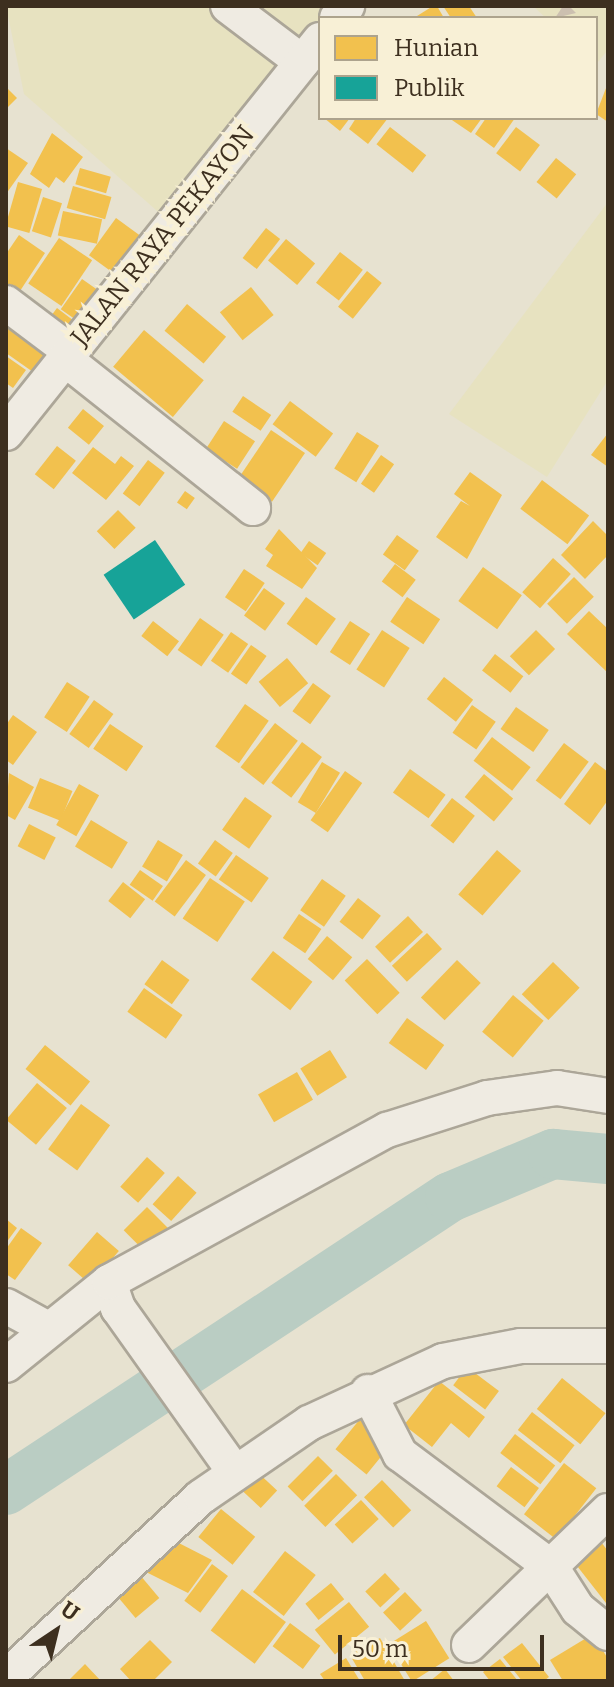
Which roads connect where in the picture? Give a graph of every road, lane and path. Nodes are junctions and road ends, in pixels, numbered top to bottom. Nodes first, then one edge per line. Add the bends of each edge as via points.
1 (228, 6) edge
2 (311, 51) edge
3 (6, 303) edge
4 (68, 356) junction
5 (6, 433) edge
6 (253, 508) dead end
7 (608, 1096) edge
8 (113, 1295) junction
9 (6, 1306) edge
10 (46, 1328) junction
11 (608, 1346) edge
12 (6, 1365) edge
13 (368, 1392) junction
14 (234, 1471) junction
15 (608, 1511) edge
16 (551, 1567) junction
17 (608, 1633) edge
18 (469, 1645) dead end
19 (6, 1677) edge

1 - 2 street
2 - 4 street, JALAN RAYA PEKAYON
3 - 4 street
4 - 5 street, JALAN RAYA PEKAYON
4 - 6 street
7 - 8 street via 557,1088 435,1112 212,1221
8 - 10 street
8 - 14 street via 204,1436
9 - 10 street
10 - 12 street
11 - 13 street via 495,1351 443,1361
13 - 14 street
13 - 16 street via 400,1454 424,1477
14 - 19 street via 56,1623
15 - 16 street
16 - 17 street via 578,1609
16 - 18 street

